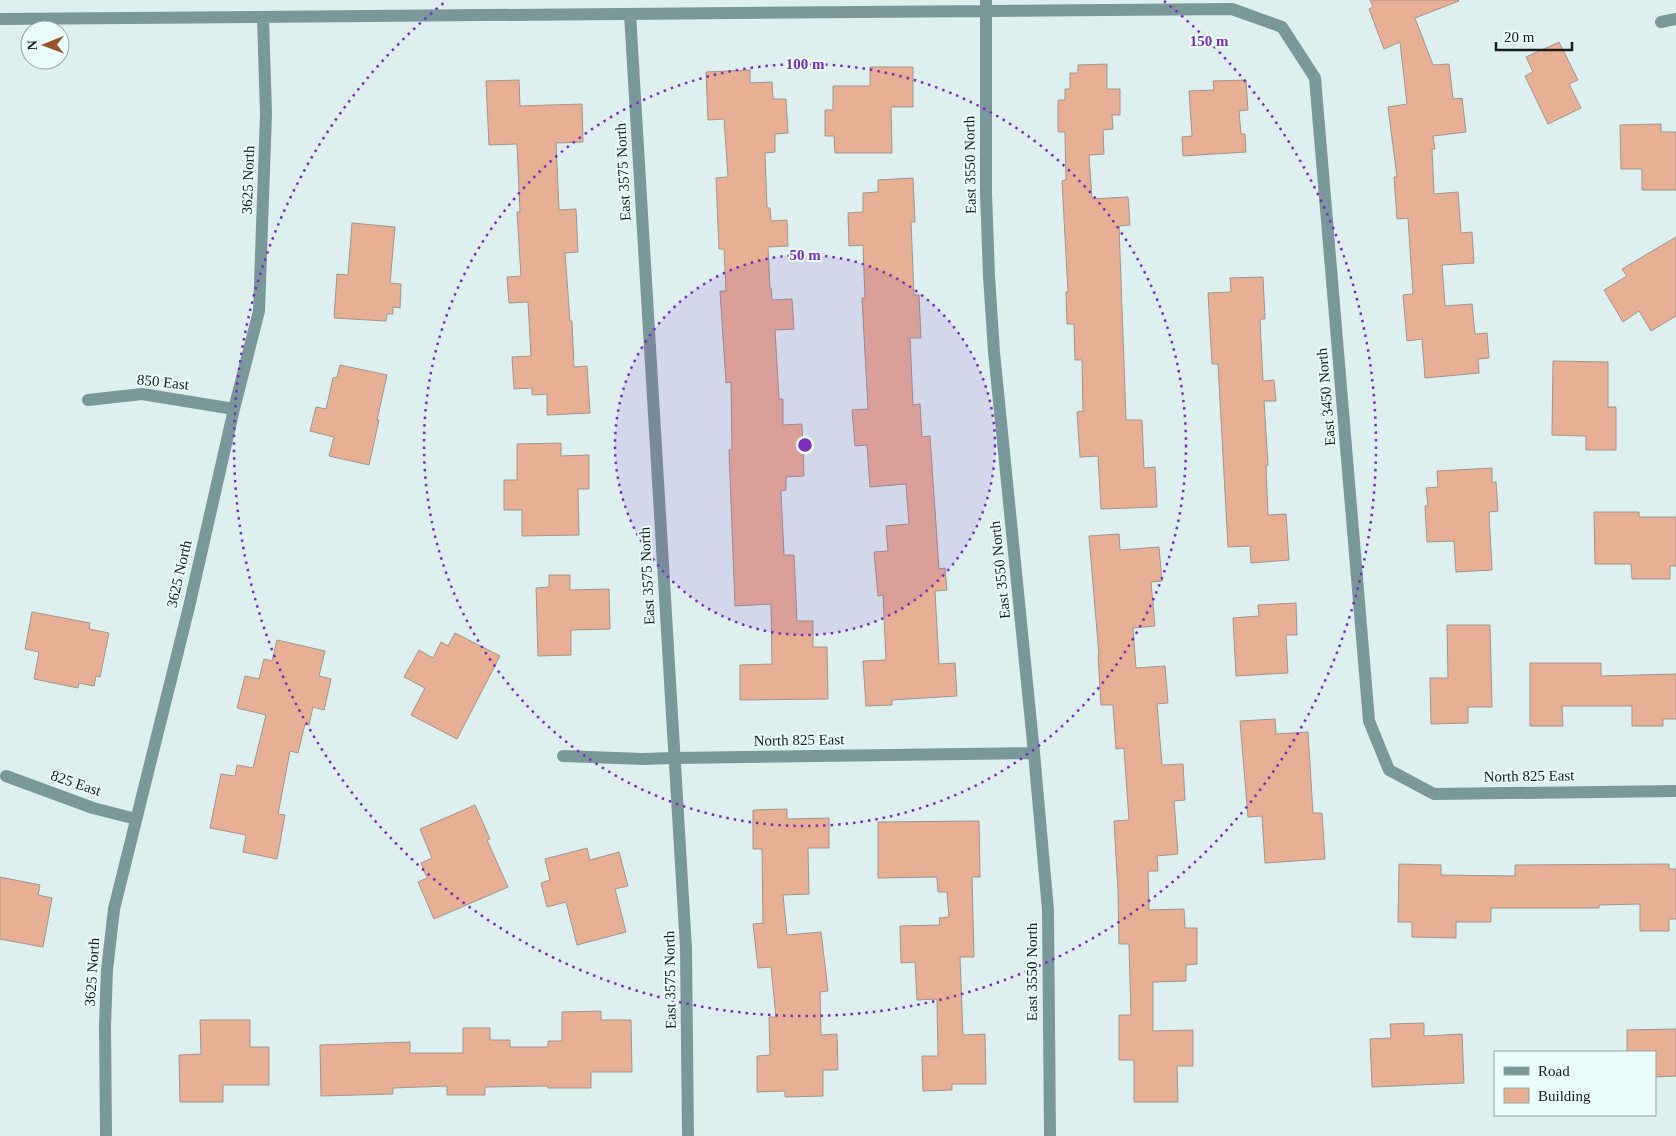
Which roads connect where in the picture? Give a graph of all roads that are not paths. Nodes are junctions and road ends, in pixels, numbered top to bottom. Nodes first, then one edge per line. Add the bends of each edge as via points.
1 (986, 6) edge
2 (630, 14) junction
3 (263, 18) junction
4 (0, 19) edge
5 (1676, 19) edge
6 (1661, 22) dead end
7 (88, 400) dead end
8 (234, 409) junction
9 (1034, 752) junction
10 (564, 756) dead end
11 (674, 758) junction
12 (1389, 770) joint
13 (6, 776) dead end
14 (1676, 791) edge
15 (136, 818) junction
16 (106, 1136) edge
17 (688, 1136) edge
18 (1050, 1136) edge

1 - 2 street
1 - 9 street, East 3550 North via 989,276
1 - 12 street, East 3450 North via 1232,9 1282,27 1315,78 1369,721
2 - 3 street
2 - 11 street, East 3575 North
3 - 4 street
3 - 8 street, 3625 North via 266,114 259,311
5 - 6 street
7 - 8 street, 850 East via 142,394
8 - 15 street, 3625 North
9 - 11 street, North 825 East
9 - 18 street, East 3550 North via 1048,910
10 - 11 street, North 825 East
11 - 17 street, East 3575 North via 686,948
12 - 14 street, North 825 East via 1434,794
13 - 15 street, 825 East via 93,808
15 - 16 street, 3625 North via 114,910 107,970

